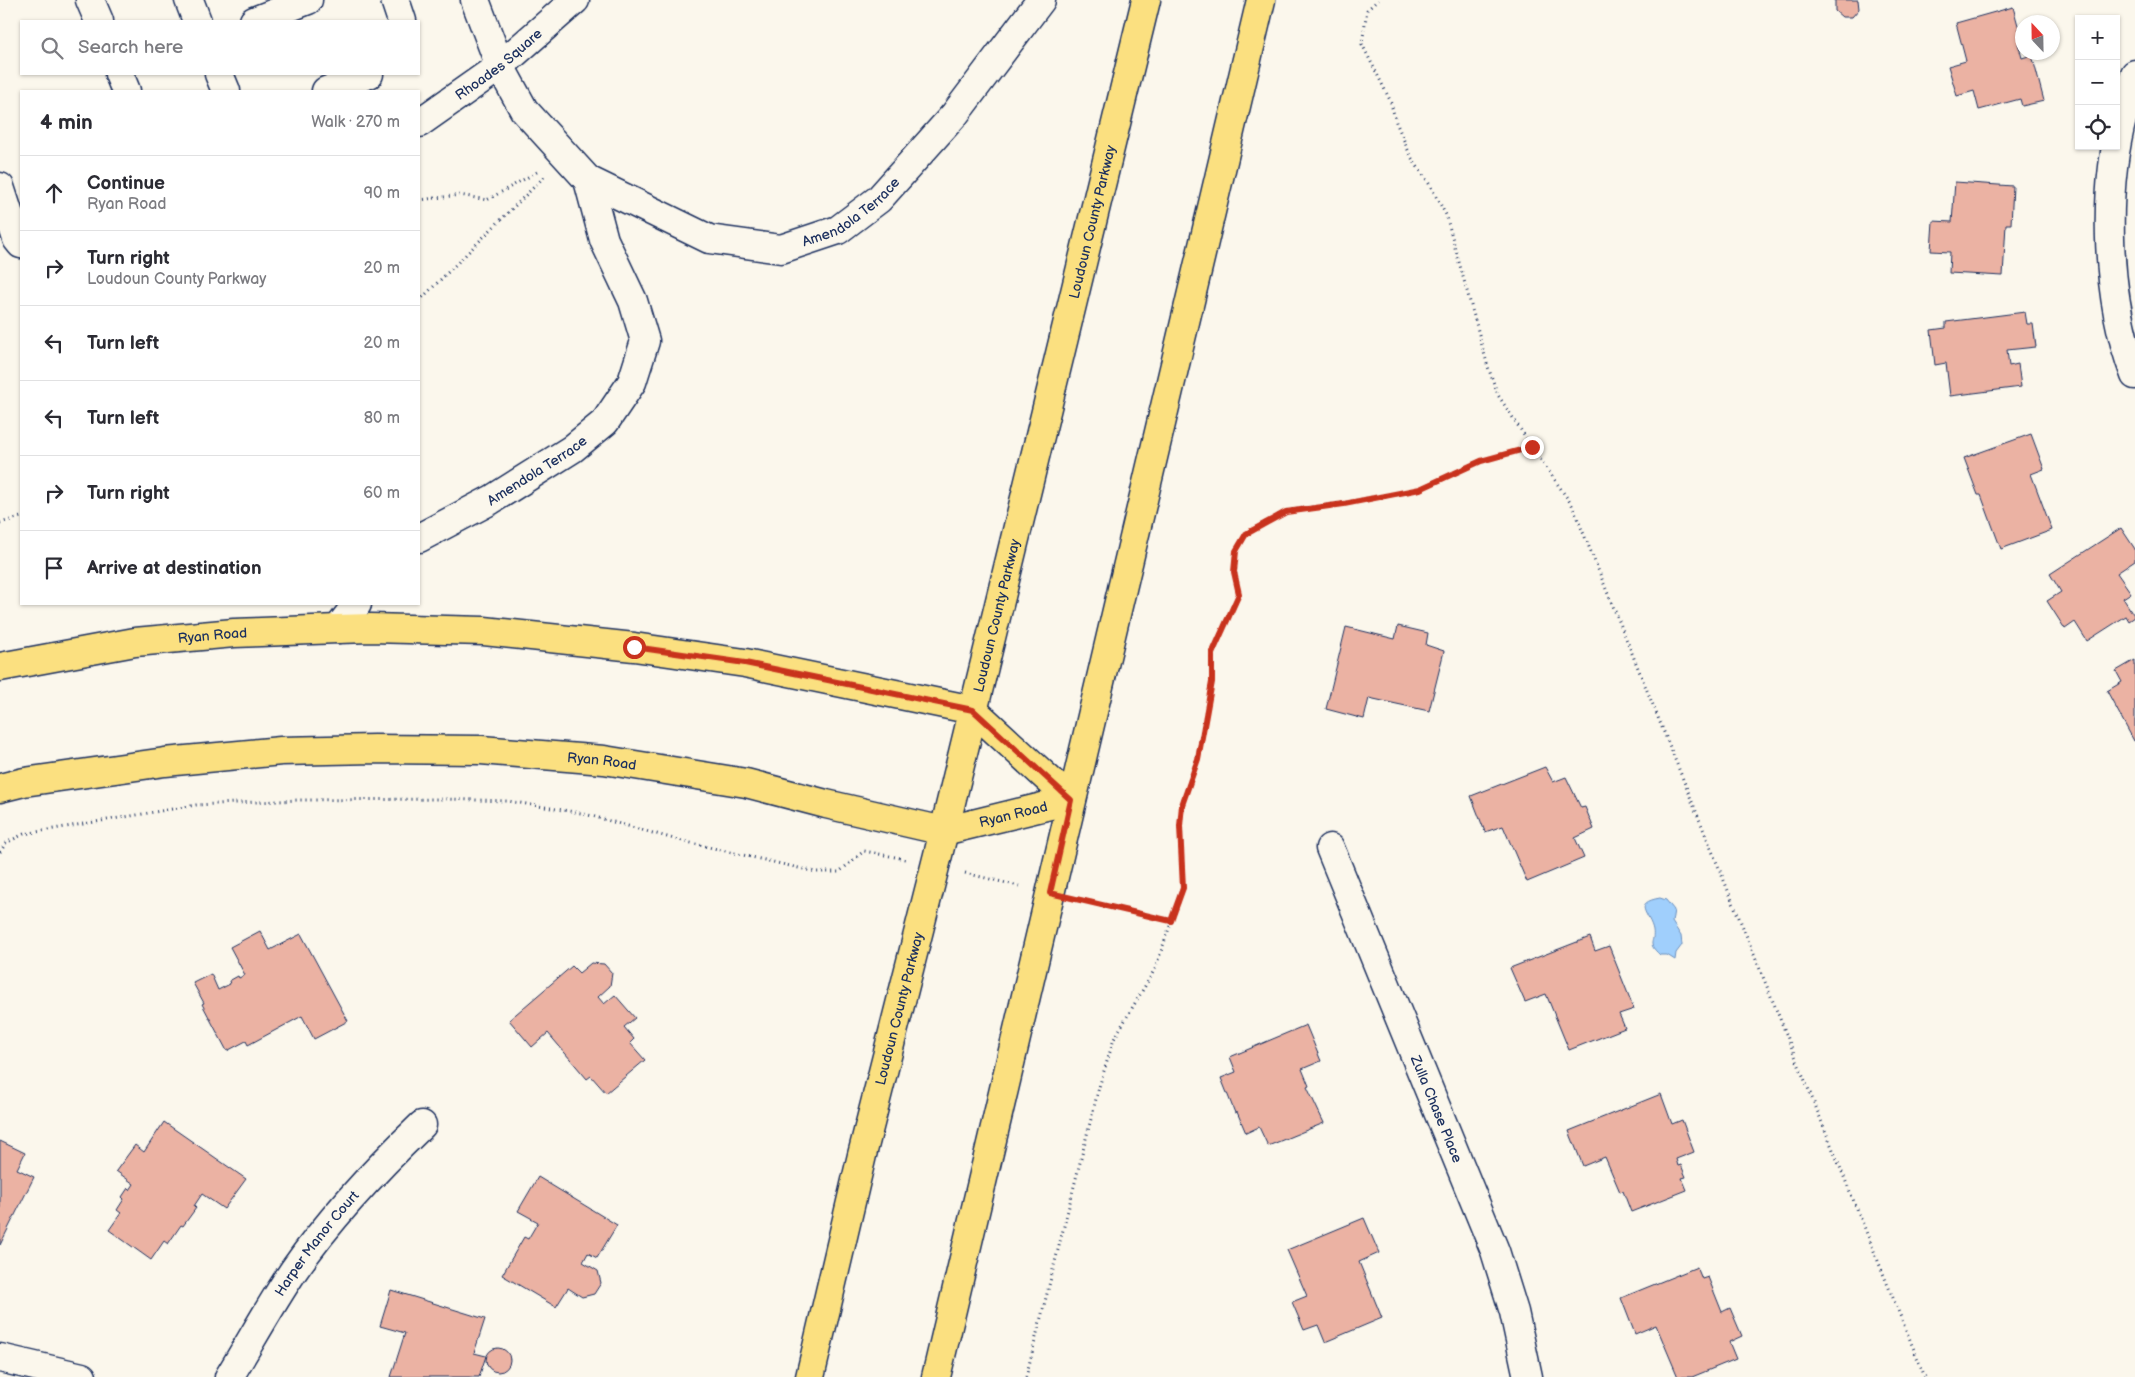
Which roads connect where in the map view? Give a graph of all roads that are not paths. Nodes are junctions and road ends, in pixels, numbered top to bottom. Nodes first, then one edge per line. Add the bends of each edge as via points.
1 (90, 0) edge
2 (189, 0) edge
3 (308, 0) edge
4 (395, 0) edge
5 (475, 0) edge
6 (575, 0) edge
7 (1041, 0) edge
8 (1146, 0) edge
9 (1261, 0) edge
10 (99, 20) edge
11 (197, 20) edge
12 (257, 20) edge
13 (402, 20) edge
14 (500, 66) junction
15 (2135, 74) edge
16 (119, 75) edge
17 (219, 75) edge
18 (366, 75) edge
19 (126, 90) edge
20 (226, 90) edge
21 (329, 90) edge
22 (420, 122) edge
23 (588, 180) junction
24 (0, 186) edge
25 (20, 243) edge
26 (2135, 375) edge
27 (420, 537) edge
28 (356, 605) edge
29 (338, 628) junction
30 (0, 668) edge
31 (973, 710) junction
32 (0, 788) edge
33 (1071, 800) junction
34 (944, 831) junction
35 (1330, 848) dead end
36 (422, 1125) dead end
37 (0, 1358) edge
38 (82, 1377) edge
39 (229, 1377) edge
40 (810, 1377) edge
41 (936, 1377) edge
42 (1528, 1377) edge

1 - 10 street
2 - 11 street
3 - 12 street
4 - 13 street
5 - 14 street, Amendola Terrace
6 - 14 street, Rhoades Square
7 - 23 street, Amendola Terrace via 955,114 879,199 838,230 781,249 708,239
8 - 31 main road, Loudoun County Parkway
9 - 33 main road
14 - 22 street, Rhoades Square
14 - 23 street, Amendola Terrace via 524,110
15 - 26 street via 2122,116 2112,181 2110,239 2117,305
16 - 19 street
17 - 20 street
18 - 21 street
23 - 27 street, Amendola Terrace via 604,240 633,301 645,341 632,382 605,422 572,450 491,500
24 - 25 street
28 - 29 street
29 - 30 main road, Ryan Road via 135,642
29 - 31 main road, Ryan Road via 484,631 634,647 745,663
31 - 33 main road, Ryan Road
31 - 34 main road, Loudoun County Parkway
32 - 34 main road, Ryan Road via 165,762 282,751 481,750 604,760 746,783
33 - 34 main road, Ryan Road
33 - 41 main road
34 - 40 main road, Loudoun County Parkway
35 - 42 street, Zulla Chase Place via 1495,1251 1514,1312
36 - 39 street, Harper Manor Court via 340,1210 294,1270
37 - 38 street

